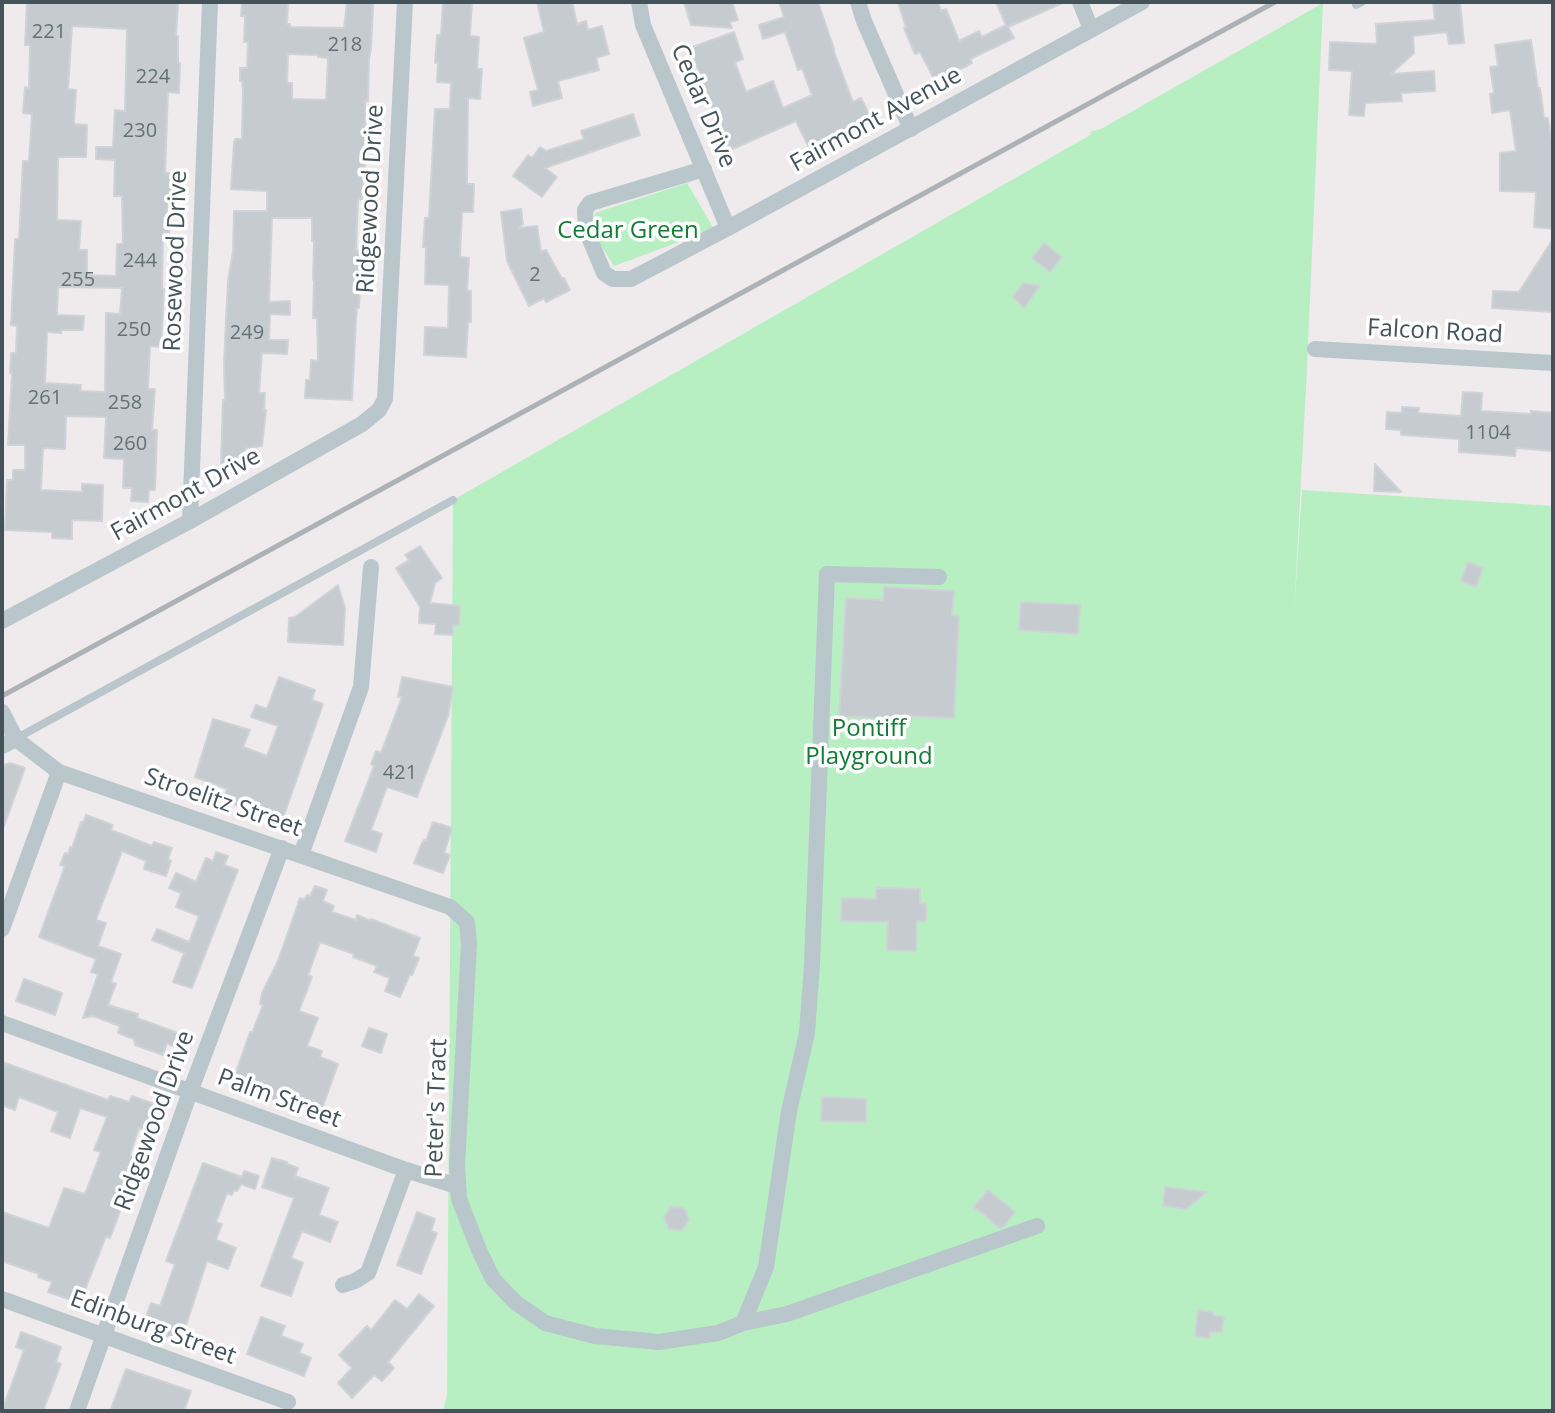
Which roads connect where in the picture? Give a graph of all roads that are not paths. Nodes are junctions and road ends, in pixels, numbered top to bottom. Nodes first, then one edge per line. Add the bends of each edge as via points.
1 (210, 2) edge
2 (405, 2) edge
3 (639, 2) edge
4 (858, 2) edge
5 (1080, 2) edge
6 (1142, 2) edge
7 (1091, 29) junction
8 (911, 129) junction
9 (704, 169) junction
10 (728, 228) junction
11 (1315, 349) dead end
12 (1553, 363) edge
13 (385, 399) joint
14 (453, 500) dead end
15 (190, 521) junction
16 (371, 567) dead end
17 (939, 577) dead end
18 (2, 621) edge
19 (2, 712) edge
20 (9, 742) edge
21 (59, 772) junction
22 (282, 848) junction
23 (301, 855) junction
24 (450, 907) joint
25 (2, 929) edge
26 (2, 1023) edge
27 (190, 1092) junction
28 (406, 1170) junction
29 (457, 1186) junction
30 (1037, 1226) dead end
31 (343, 1285) dead end
32 (2, 1299) edge
33 (743, 1323) junction
34 (103, 1336) junction
35 (288, 1402) dead end
36 (77, 1411) edge

1 - 15 street, Rosewood Drive
2 - 13 street, Ridgewood Drive
3 - 9 street, Cedar Drive via 643,25
4 - 8 street
5 - 7 street
6 - 7 street, Fairmont Avenue
7 - 8 street, Fairmont Avenue
8 - 10 street, Fairmont Avenue
9 - 10 street, Cedar Drive
9 - 10 street, Fairmont Avenue via 590,203 586,230 604,273 631,279
11 - 12 street, Falcon Road
13 - 15 street, Fairmont Drive via 362,424
14 - 20 lane
15 - 18 street, Fairmont Drive
16 - 23 street via 361,687
17 - 33 street via 827,574 807,1033 789,1111 766,1267
19 - 20 street, Stroelitz Street
20 - 21 street, Stroelitz Street
21 - 22 street, Stroelitz Street
21 - 25 street
22 - 23 street, Stroelitz Street
22 - 27 street, Ridgewood Drive
23 - 24 street, Stroelitz Street
24 - 29 street, Peter's Tract via 469,930
26 - 27 street, Palm Street
27 - 28 street, Palm Street
27 - 34 street, Ridgewood Drive
28 - 29 street, Palm Street
28 - 31 street via 368,1273
29 - 33 street, Peter's Tract via 493,1279 545,1323 595,1336 659,1342 718,1333
30 - 33 street, Peter's Tract via 787,1314
32 - 34 street, Edinburg Street
34 - 35 street, Edinburg Street
34 - 36 street, Ridgewood Drive

